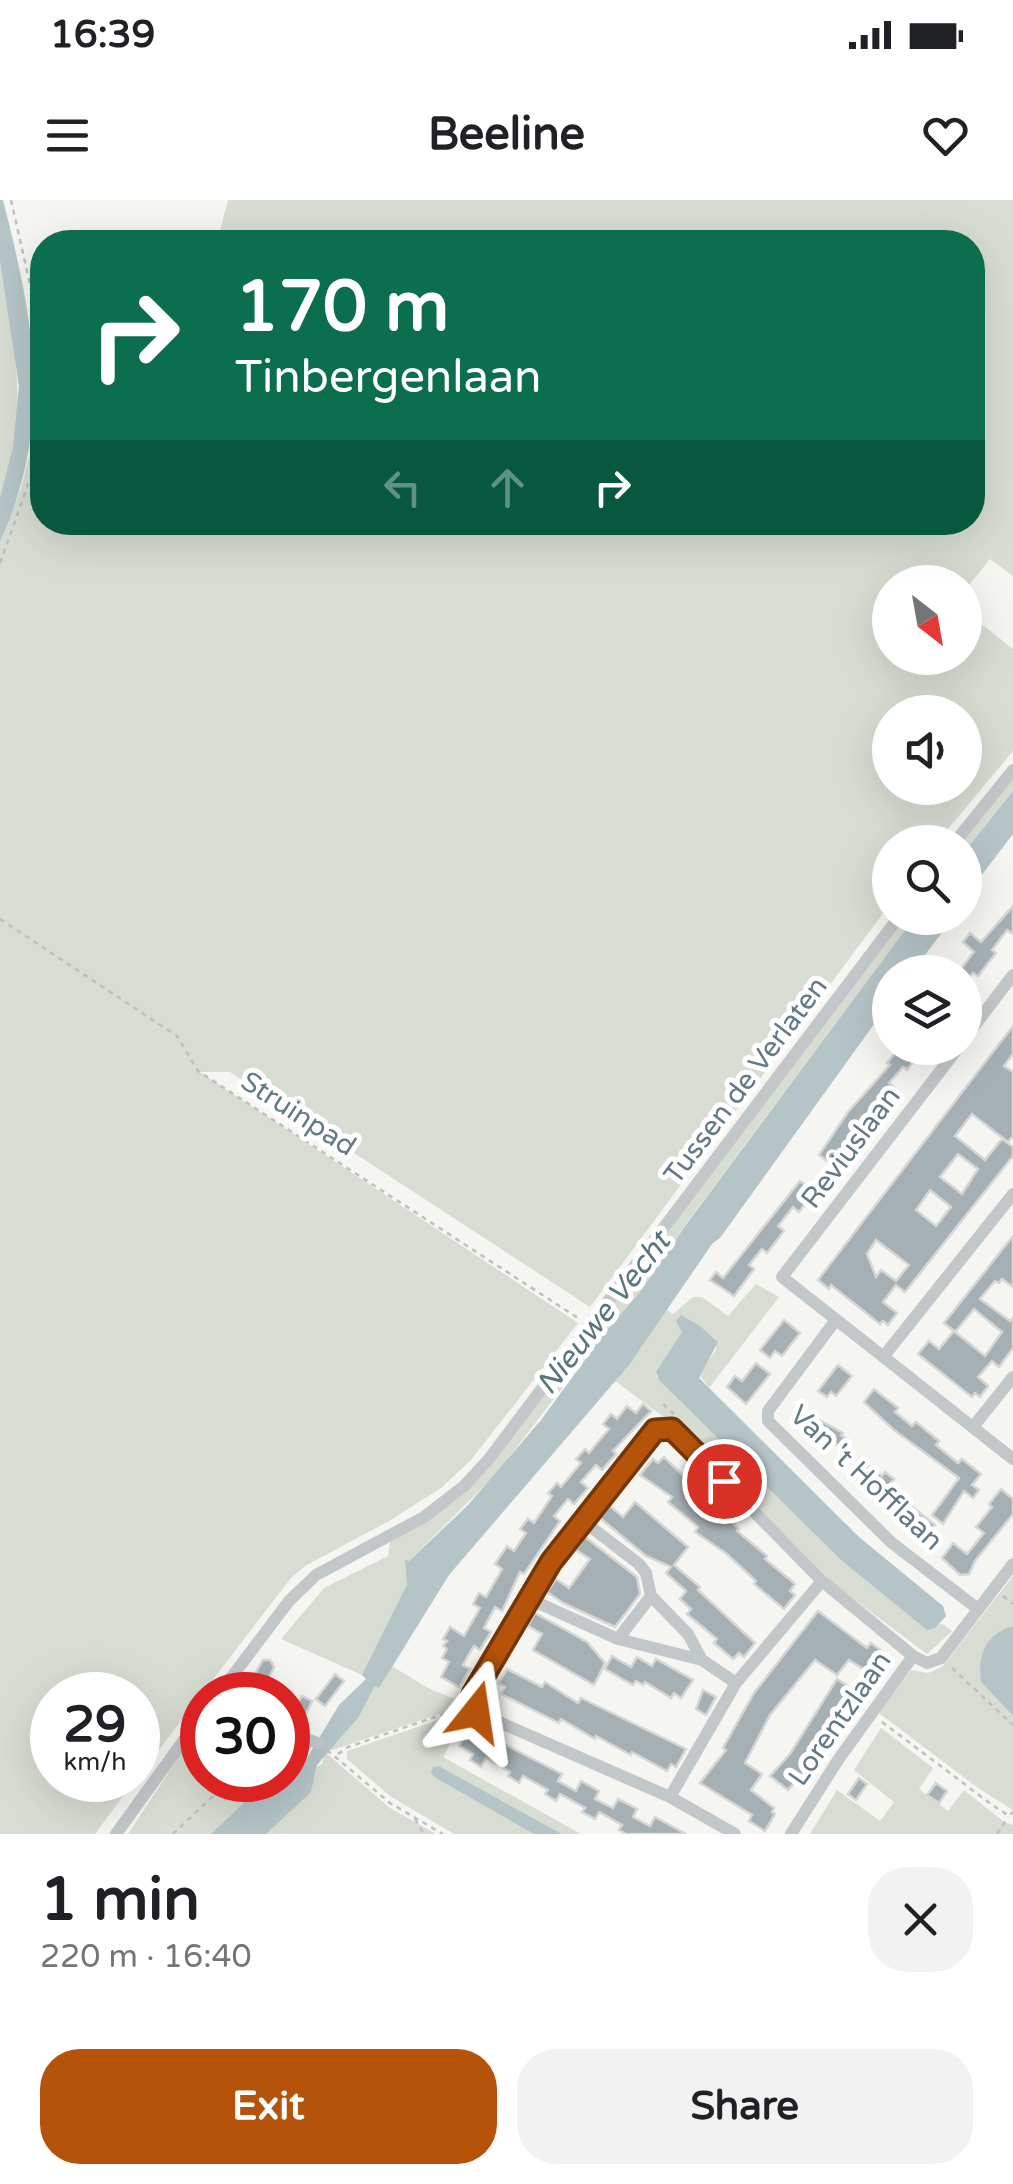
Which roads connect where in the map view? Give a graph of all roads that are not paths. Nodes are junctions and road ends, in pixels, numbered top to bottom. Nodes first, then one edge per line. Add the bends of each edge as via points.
1 (1013, 770) edge
2 (969, 825) edge
3 (885, 935) edge
4 (1013, 975) edge
5 (982, 1016) edge
6 (945, 1065) edge
7 (1013, 1194) edge
8 (836, 1321) junction
9 (884, 1356) junction
10 (1013, 1377) edge
11 (974, 1428) junction
12 (1013, 1459) edge
13 (583, 1520) junction
14 (1013, 1564) edge
15 (822, 1581) junction
16 (652, 1596) junction
17 (528, 1598) junction
18 (978, 1609) junction
19 (618, 1639) junction
20 (913, 1656) junction
21 (702, 1660) junction
22 (235, 1672) edge
23 (736, 1683) junction
24 (310, 1742) edge
25 (323, 1747) road end
26 (180, 1754) edge
27 (670, 1797) junction
28 (116, 1834) edge
29 (735, 1834) edge
30 (790, 1834) edge

1 - 2 street
3 - 22 street, Tussen de Verlaten via 472,1478 409,1527 316,1575
4 - 5 street
6 - 8 street, Reviuslaan via 782,1277
7 - 9 street
8 - 9 street
8 - 18 street, Van 't Hofflaan via 768,1411 768,1420 892,1543
9 - 11 street
10 - 11 street
11 - 12 street
13 - 15 street via 655,1430 672,1429
13 - 16 street via 638,1564
13 - 17 street
14 - 18 street
15 - 20 street
15 - 23 street
16 - 19 street
16 - 21 street
17 - 19 street
17 - 27 street via 473,1694 476,1712
18 - 20 street, Lorentzlaan via 941,1658 926,1662
19 - 21 street
20 - 30 street, Lorentzlaan
21 - 23 street
23 - 27 street
24 - 25 street
26 - 28 street
27 - 29 street

